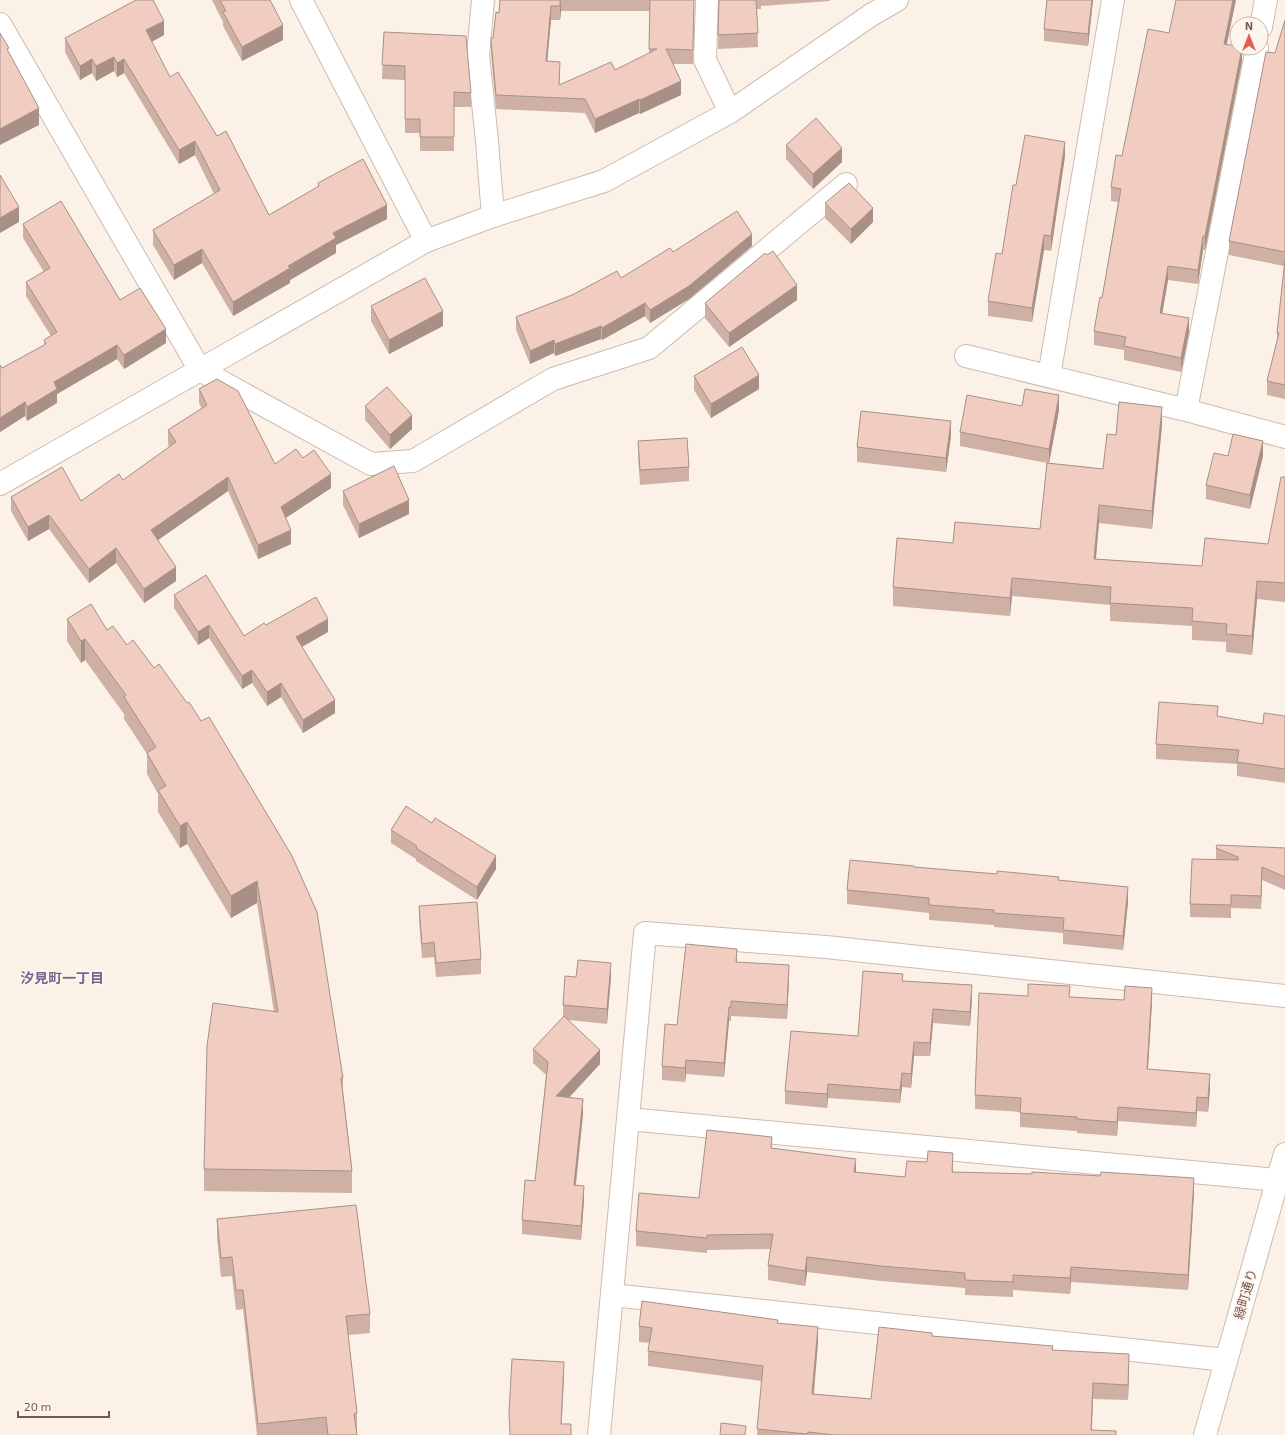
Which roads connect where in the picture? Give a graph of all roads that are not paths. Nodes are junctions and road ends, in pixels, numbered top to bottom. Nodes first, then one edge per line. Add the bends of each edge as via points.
1 (300, 0) edge
2 (482, 0) edge
3 (707, 0) edge
4 (897, 0) edge
5 (1113, 0) edge
6 (1266, 0) edge
7 (871, 7) edge
8 (1263, 16) edge
9 (0, 24) edge
10 (1255, 56) edge
11 (730, 112) junction
12 (846, 184) edge
13 (493, 216) junction
14 (426, 241) junction
15 (966, 356) dead end
16 (200, 370) junction
17 (1049, 376) junction
18 (1186, 410) junction
19 (1285, 437) edge
20 (0, 484) edge
21 (1285, 996) edge
22 (628, 1119) junction
23 (1285, 1154) edge
24 (1277, 1180) junction
25 (612, 1294) junction
26 (1226, 1360) junction
27 (599, 1435) edge
28 (1205, 1435) edge

1 - 14 street
2 - 13 street via 478,55
3 - 11 street via 705,60
4 - 7 street
5 - 17 street
6 - 8 street
7 - 11 street
9 - 16 street
10 - 18 street
11 - 13 street via 604,181
12 - 16 street via 649,348 553,379 413,461 371,464
13 - 14 street
14 - 16 street
15 - 17 street
16 - 20 street
17 - 18 street
18 - 19 street
21 - 22 street via 826,947 645,933
22 - 24 street
22 - 25 street
23 - 24 street, 緑町通り
24 - 26 street, 緑町通り
25 - 26 street
25 - 27 street
26 - 28 street, 緑町通り

